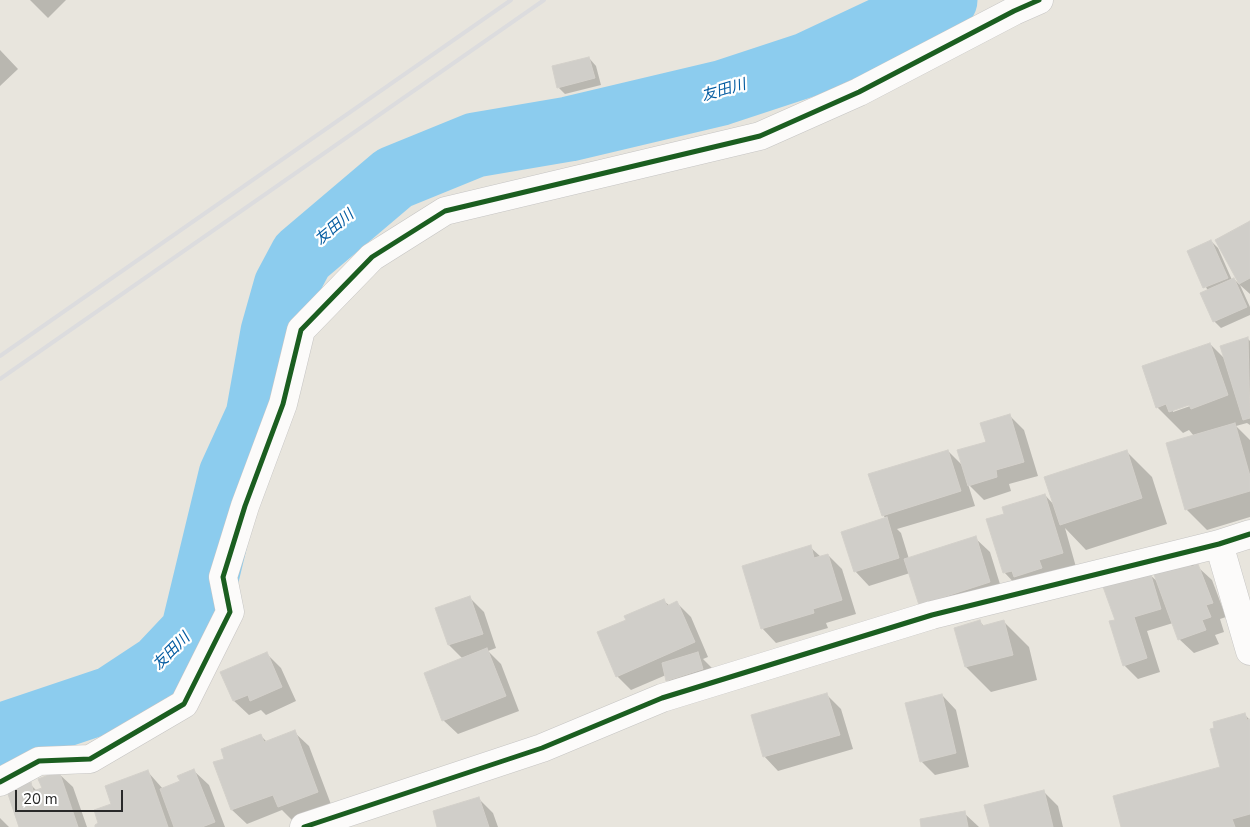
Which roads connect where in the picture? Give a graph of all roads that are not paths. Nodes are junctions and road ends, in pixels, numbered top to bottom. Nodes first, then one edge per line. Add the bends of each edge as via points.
1 (1039, 0) edge
2 (1250, 534) edge
3 (1219, 544) junction
4 (1250, 651) edge
5 (0, 782) edge
6 (304, 827) edge

1 - 5 street via 1014,10 860,92 760,136 445,211 372,257 301,330 283,404 223,577 230,612 184,704 90,759 39,761
2 - 3 street
3 - 4 street
3 - 6 street via 932,615 662,698 542,748

